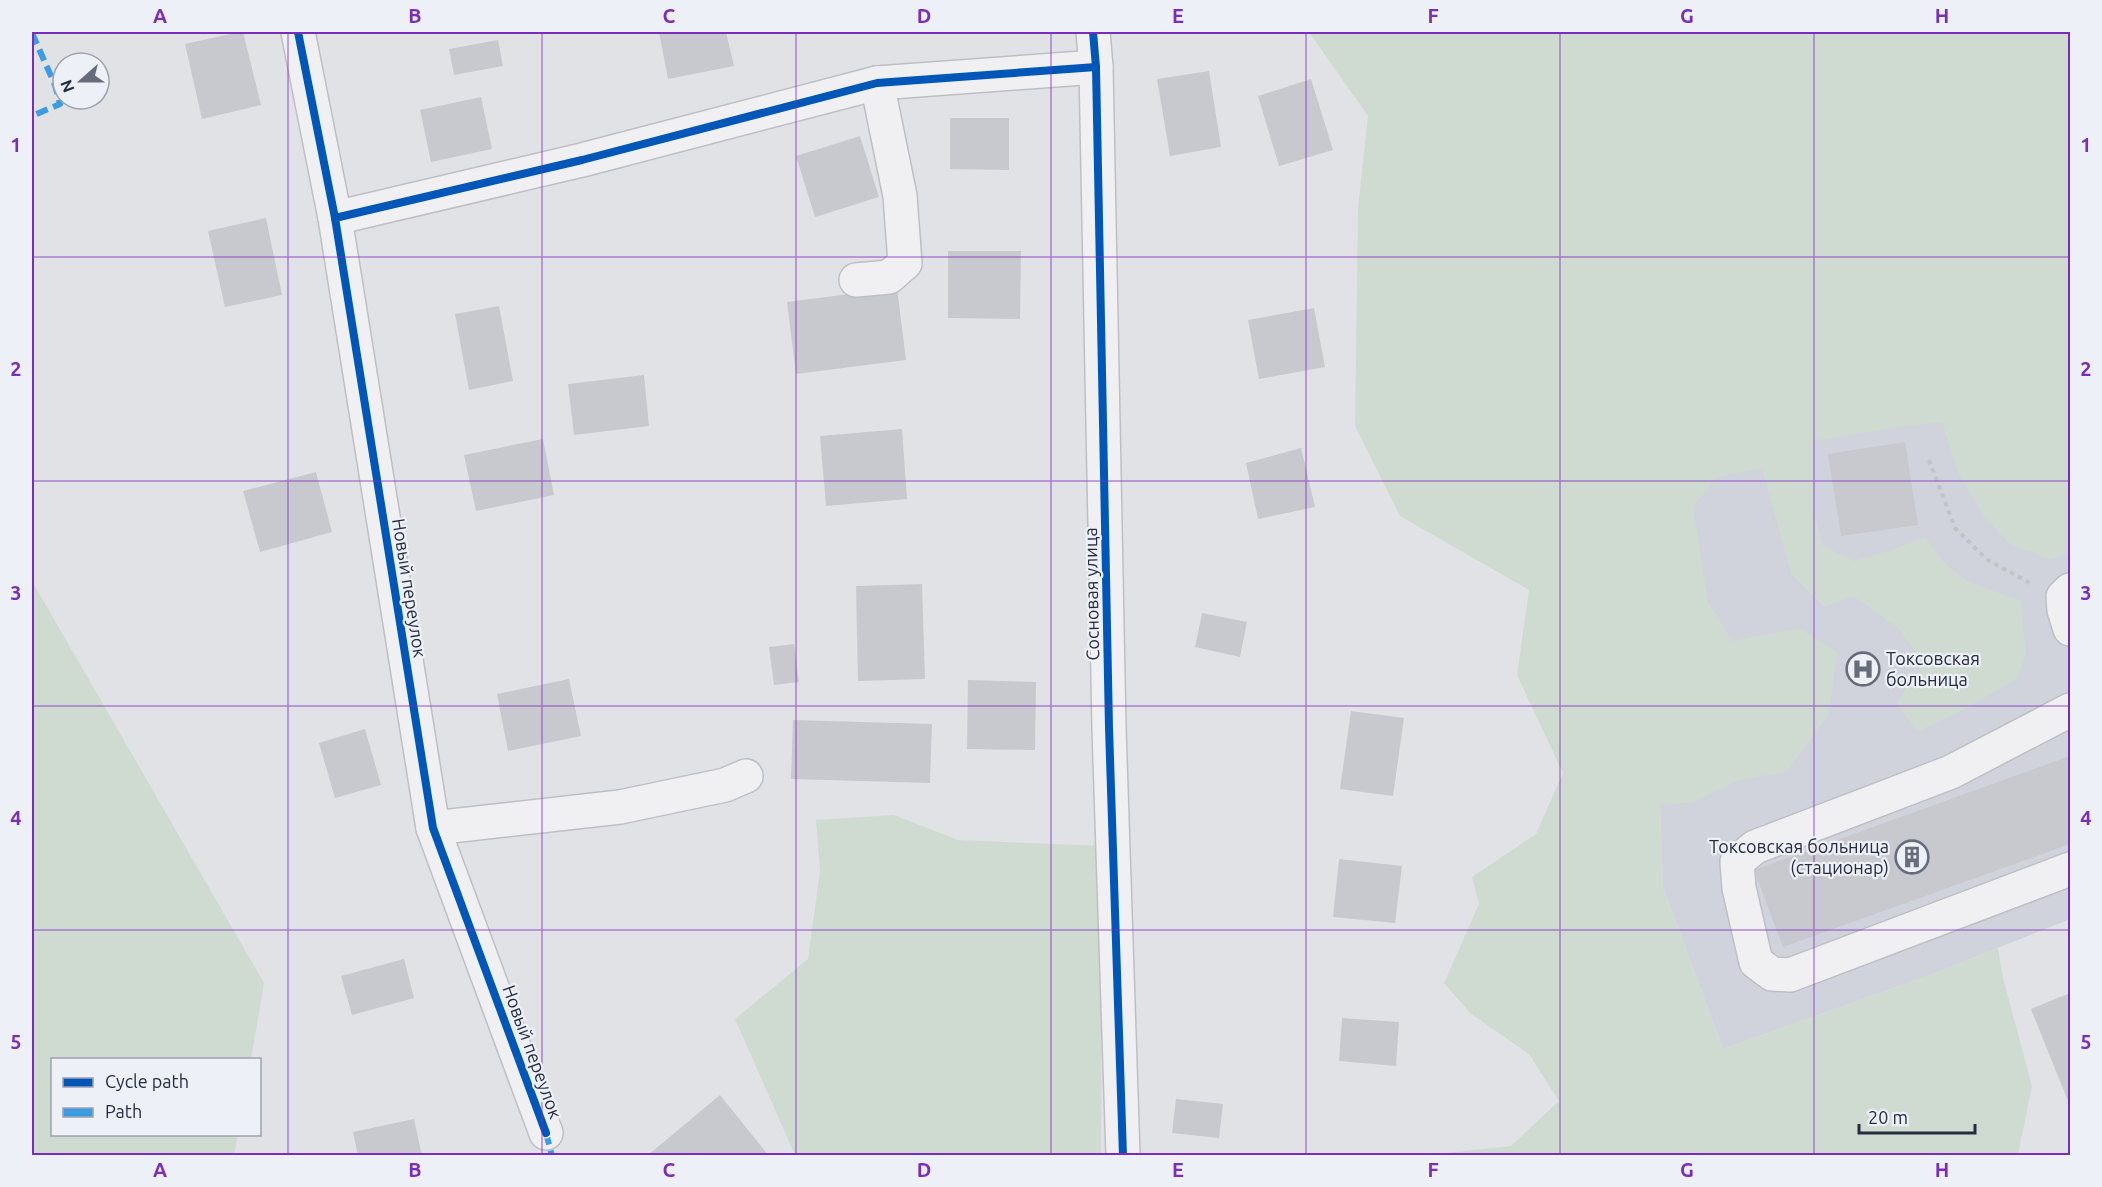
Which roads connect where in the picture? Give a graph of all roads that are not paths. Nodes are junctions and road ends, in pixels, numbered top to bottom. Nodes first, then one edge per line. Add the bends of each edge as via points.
1 (298, 32) edge
2 (1093, 32) edge
3 (1096, 67) junction
4 (877, 83) junction
5 (335, 218) junction
6 (856, 280) dead end
7 (2067, 593) edge
8 (2070, 629) edge
9 (2070, 710) edge
10 (746, 776) dead end
11 (433, 828) junction
12 (2070, 869) edge
13 (546, 1133) dead end
14 (1123, 1155) edge

1 - 5 street, Новый переулок
2 - 3 street, Сосновая улица
3 - 4 street
3 - 14 street, Сосновая улица via 1109,728
4 - 5 street via 582,160
4 - 6 street via 900,196 905,263 889,277
5 - 11 street, Новый переулок
7 - 8 street via 2064,610
9 - 12 street via 1951,772 1755,847 1737,862 1756,962 1772,974 1790,975
10 - 11 street via 620,807
11 - 13 street, Новый переулок

